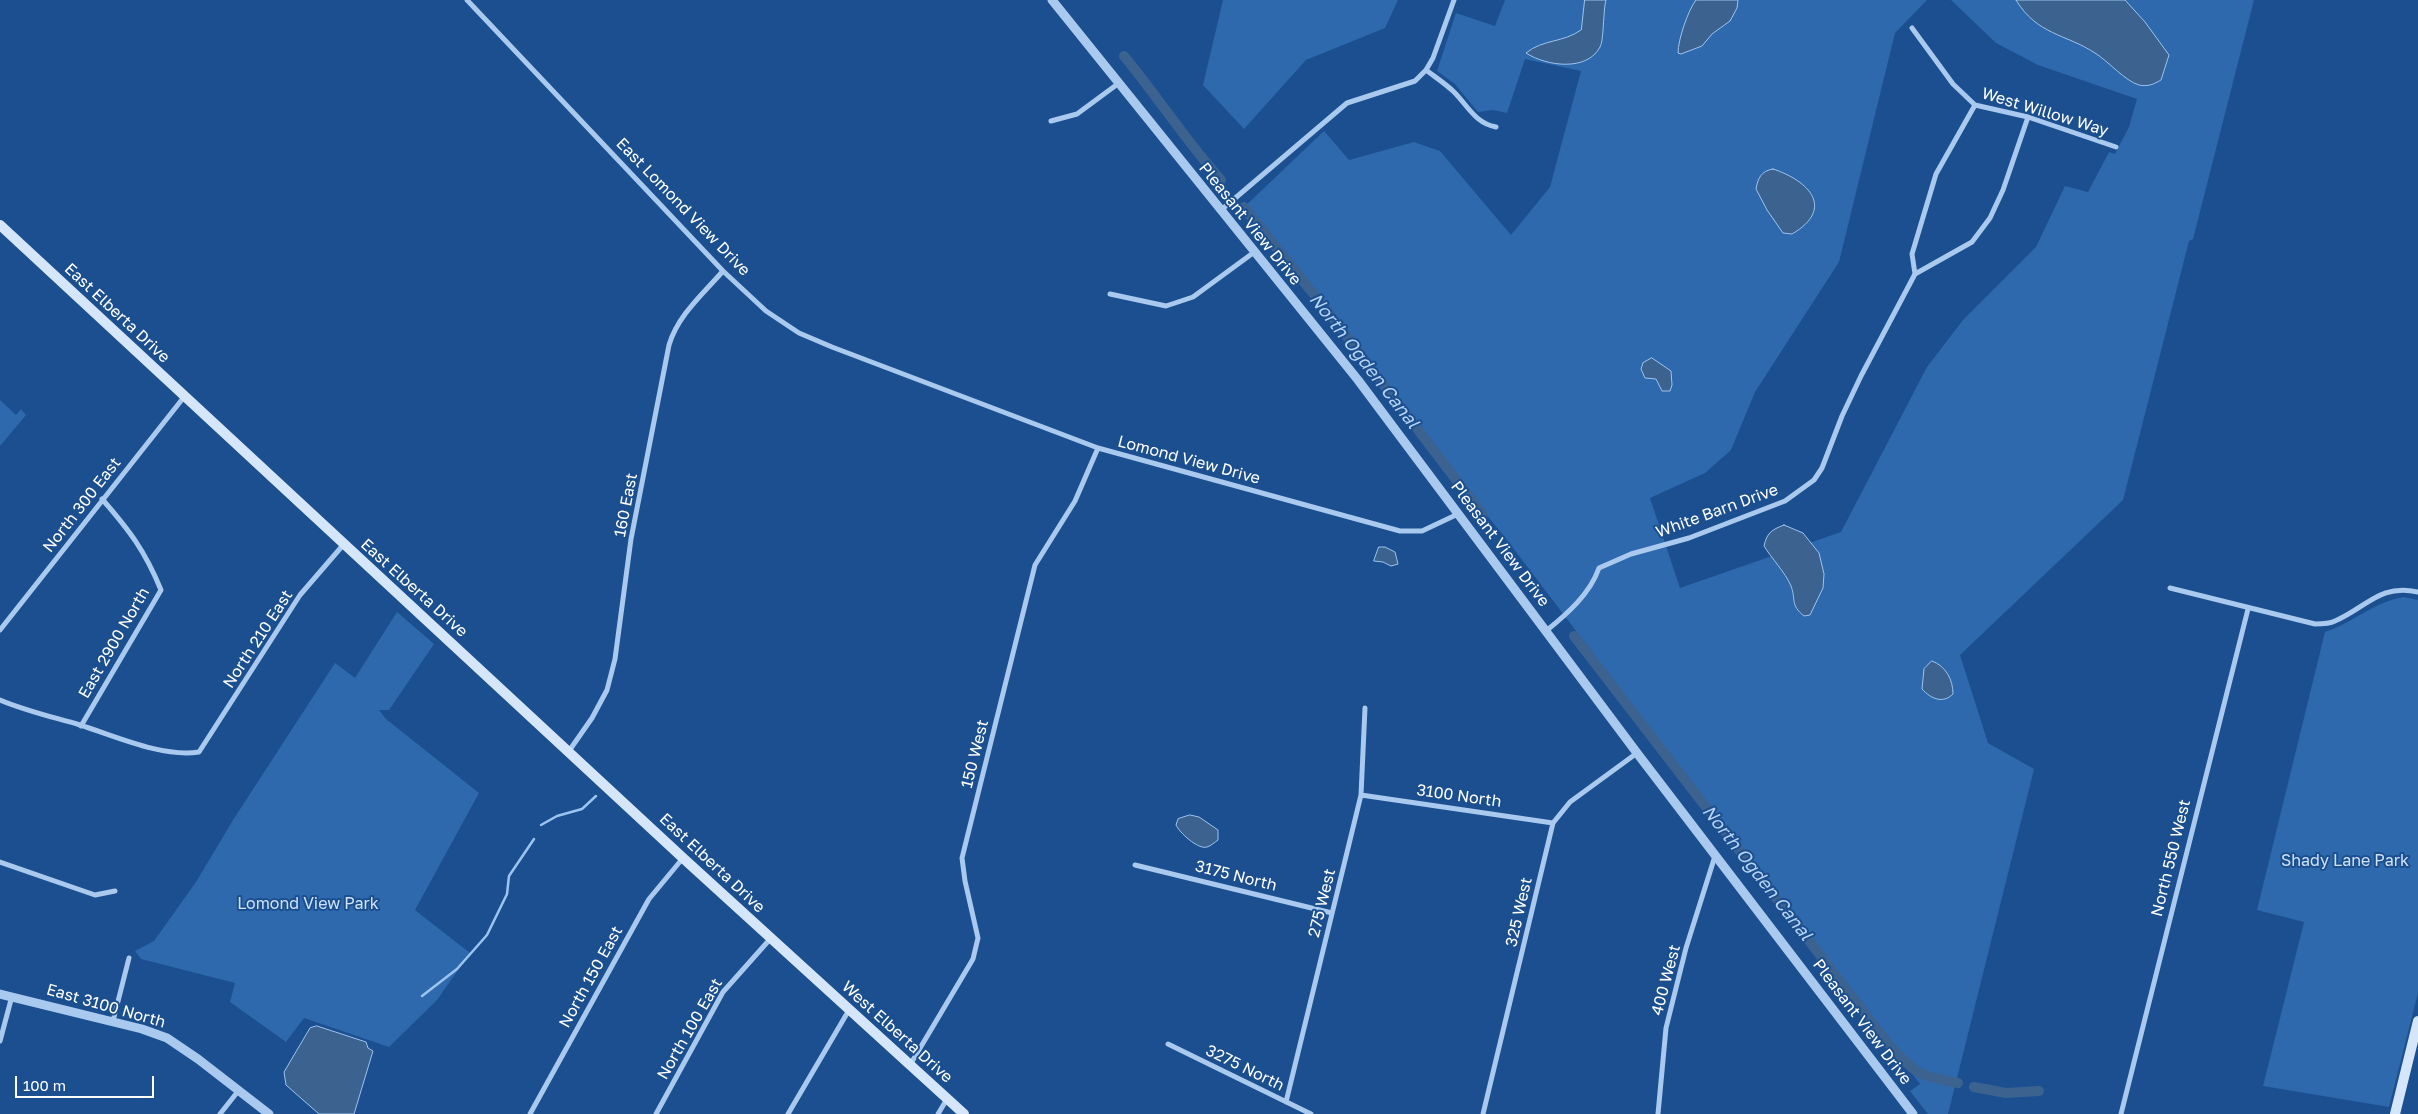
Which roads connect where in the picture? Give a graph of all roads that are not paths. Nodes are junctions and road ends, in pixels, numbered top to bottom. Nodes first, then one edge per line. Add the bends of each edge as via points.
1 (467, 0) edge
2 (1052, 0) edge
3 (1454, 0) edge
4 (1912, 28) dead end
5 (1426, 70) junction
6 (1119, 83) junction
7 (1975, 105) junction
8 (2028, 117) junction
9 (1051, 121) dead end
10 (1496, 127) dead end
11 (2116, 147) dead end
12 (1220, 211) junction
13 (0, 225) edge
14 (1253, 253) junction
15 (723, 271) junction
16 (1915, 274) junction
17 (1110, 294) dead end
18 (917, 379) joint
19 (184, 397) junction
20 (1098, 448) junction
21 (102, 499) junction
22 (1458, 514) junction
23 (344, 544) junction
24 (2170, 588) dead end
25 (2418, 592) edge
26 (2248, 609) junction
27 (0, 630) edge
28 (1546, 630) junction
29 (0, 700) edge
30 (1365, 708) dead end
31 (81, 726) junction
32 (569, 751) junction
33 (1637, 752) junction
34 (1361, 795) junction
35 (1553, 823) junction
36 (1715, 855) junction
37 (684, 858) junction
38 (0, 862) edge
39 (1135, 864) dead end
40 (115, 891) dead end
41 (1332, 913) junction
42 (771, 938) junction
43 (129, 958) dead end
44 (809, 972) joint
45 (0, 994) edge
46 (12, 996) junction
47 (849, 1010) junction
48 (113, 1021) junction
49 (2418, 1021) edge
50 (0, 1041) edge
51 (1168, 1044) dead end
52 (910, 1066) junction
53 (239, 1090) junction
54 (948, 1099) junction
55 (1286, 1102) junction
56 (220, 1114) edge
57 (269, 1114) edge
58 (530, 1114) edge
59 (656, 1114) edge
60 (788, 1114) edge
61 (938, 1114) edge
62 (964, 1114) edge
63 (1311, 1114) edge
64 (1483, 1114) edge
65 (1658, 1114) edge
66 (1913, 1114) edge
67 (2120, 1114) edge
68 (2395, 1114) edge

1 - 15 street, East Lomond View Drive
2 - 6 street, Pleasant View Drive
3 - 5 street
4 - 7 street, West Willow Way via 1953,84
5 - 10 street via 1454,92 1477,119
5 - 12 street via 1415,81 1402,87 1347,103
6 - 9 street via 1077,114
6 - 12 street, Pleasant View Drive
7 - 8 street, West Willow Way
7 - 16 street via 1936,174 1912,254
8 - 11 street, West Willow Way
8 - 16 street via 1990,218 1972,242
12 - 14 street, Pleasant View Drive
13 - 19 main road, East Elberta Drive
14 - 17 street via 1193,297 1166,306
14 - 22 street, Pleasant View Drive via 1358,380
15 - 18 street, East Lomond View Drive via 766,311 799,333
15 - 32 street, 160 East via 684,315 669,345 631,539 616,660 607,690
16 - 28 street, White Barn Drive via 1861,376 1814,480 1785,501 1599,568 1572,609
18 - 20 street, Lomond View Drive
19 - 21 street, North 300 East
19 - 23 main road, East Elberta Drive
20 - 22 street, Lomond View Drive via 1400,531 1422,532
20 - 52 street, 150 West via 1076,502 1035,565 962,858 978,938 973,959
21 - 27 street, North 300 East
21 - 31 street, East 2900 North via 150,561 161,590
22 - 28 street, Pleasant View Drive
23 - 31 street, North 210 East via 300,595 199,752 185,754
23 - 32 main road, East Elberta Drive
24 - 26 street
25 - 26 street via 2392,590 2334,622 2315,624
26 - 67 street, North 550 West
28 - 33 street, Pleasant View Drive
29 - 31 street
30 - 34 street, 275 West
32 - 37 main road, East Elberta Drive
33 - 35 street, 325 West via 1570,802
33 - 36 street, Pleasant View Drive
34 - 35 street, 3100 North
34 - 41 street, 275 West
35 - 64 street, 325 West
36 - 65 street, 400 West via 1686,948 1666,1028
36 - 66 street, Pleasant View Drive
37 - 42 main road, East Elberta Drive
37 - 58 street, North 150 East via 649,899
38 - 40 street via 95,895
39 - 41 street, 3175 North
41 - 55 street, 275 West
42 - 44 main road, East Elberta Drive
42 - 59 street, North 100 East via 723,992
43 - 48 street
44 - 47 main road, West Elberta Drive
45 - 46 street, East 3100 North
46 - 48 street, East 3100 North
46 - 50 street
47 - 52 main road, West Elberta Drive
47 - 60 street
48 - 53 street, East 3100 North via 167,1038
49 - 68 main road
51 - 55 street, 3275 North
52 - 54 main road, West Elberta Drive
53 - 56 street
53 - 57 street, East 3100 North
54 - 61 street
54 - 62 main road, West Elberta Drive
55 - 63 street, 3275 North

